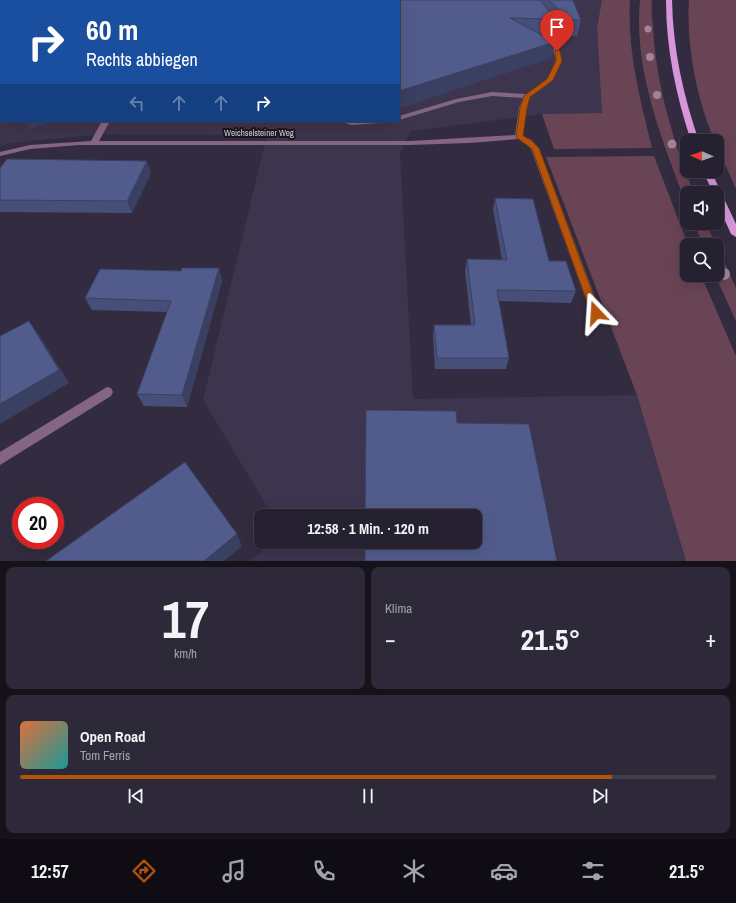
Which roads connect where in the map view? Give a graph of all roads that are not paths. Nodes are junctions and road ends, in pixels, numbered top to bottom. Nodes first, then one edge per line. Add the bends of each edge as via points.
1 (537, 0) edge
2 (669, 0) edge
3 (527, 96) junction
4 (400, 118) edge
5 (105, 122) edge
6 (693, 134) edge
7 (519, 137) junction
8 (94, 143) junction
9 (0, 154) edge
10 (724, 208) edge
11 (736, 234) edge
12 (596, 313) dead end
13 (107, 392) dead end
14 (0, 459) edge

1 - 3 street via 535,8 550,25 559,61 550,80
2 - 6 main road via 671,41 683,102
3 - 4 street via 485,96 458,100
3 - 7 street
5 - 8 street
7 - 8 street, Weichselsteiner Weg via 418,143
7 - 12 street via 536,148
8 - 9 street, Weichselsteiner Weg via 55,144
10 - 11 main road
13 - 14 street

